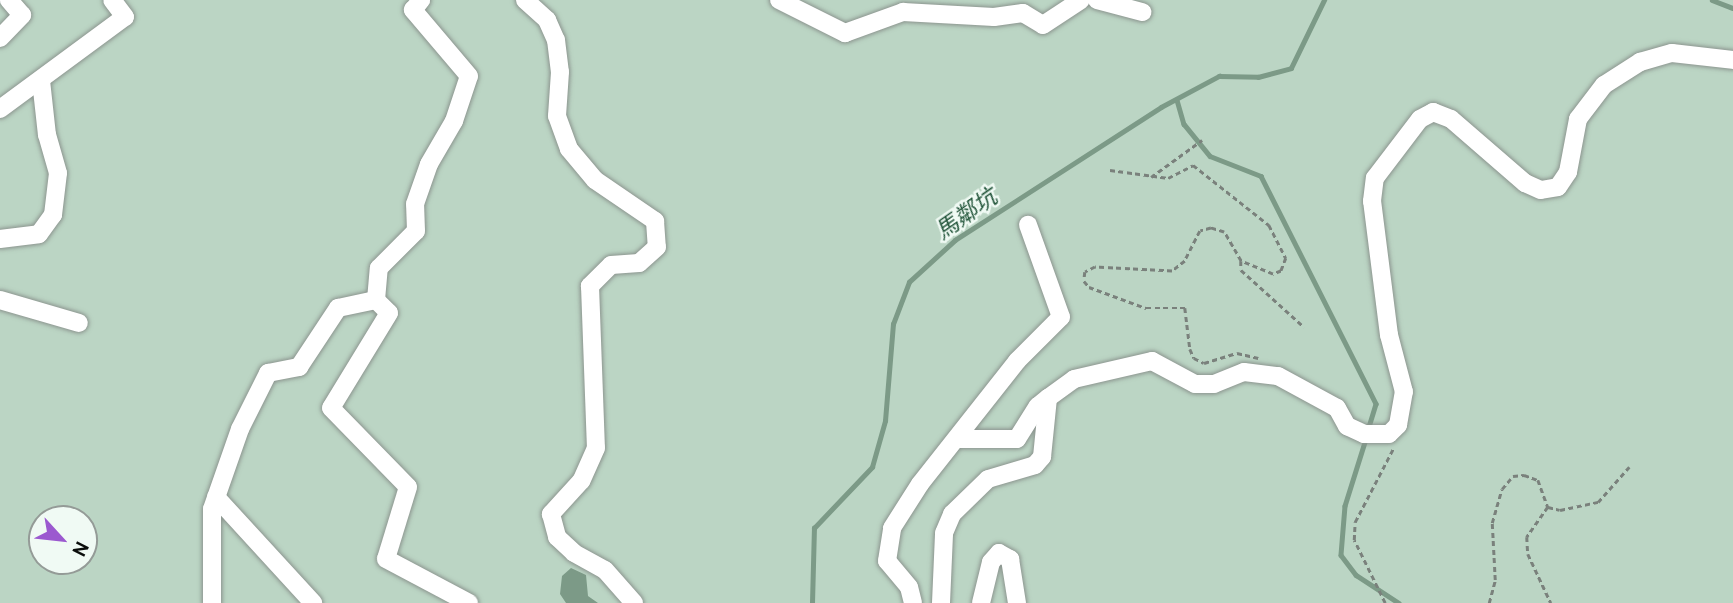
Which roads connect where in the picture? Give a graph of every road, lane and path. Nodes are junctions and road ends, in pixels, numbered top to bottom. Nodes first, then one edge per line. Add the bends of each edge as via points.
1 (9, 0) edge
2 (112, 0) edge
3 (421, 0) edge
4 (525, 0) edge
5 (779, 0) edge
6 (1081, 0) edge
7 (1097, 0) edge
8 (1142, 12) dead end
9 (0, 38) edge
10 (1733, 60) edge
11 (41, 81) junction
12 (0, 108) edge
13 (1202, 140) dead end
14 (1110, 170) dead end
15 (1151, 177) junction
16 (1028, 225) dead end
17 (0, 239) edge
18 (1241, 261) junction
19 (0, 300) edge
20 (376, 300) junction
21 (79, 323) dead end
22 (1304, 327) dead end
23 (1279, 376) junction
24 (1048, 398) junction
25 (1398, 425) junction
26 (957, 439) junction
27 (1629, 467) dead end
28 (216, 497) junction
29 (1548, 507) junction
30 (212, 603) edge
31 (313, 603) edge
32 (469, 603) edge
33 (634, 603) edge
34 (913, 603) edge
35 (941, 603) edge
36 (981, 603) edge
37 (1017, 603) edge
38 (1385, 603) edge
39 (1489, 603) edge
40 (1551, 603) edge

1 - 9 street via 22,15
2 - 11 street via 125,17
3 - 20 street via 413,10 470,76 454,121 429,164 415,204 415,231 379,268
4 - 33 street via 547,20 556,40 560,72 557,116 569,149 595,180 656,221 657,247 639,263 611,265 590,286 596,448 581,481 551,514 557,537 574,553 605,570
5 - 6 street via 845,33 903,12 994,17 1023,13 1043,25
7 - 8 street
10 - 25 street via 1672,53 1640,62 1604,85 1578,119 1568,172 1558,187 1541,190 1525,183 1451,118 1433,112 1420,118 1375,178 1372,201 1389,335 1404,392
11 - 12 street
11 - 17 street via 47,135 58,173 53,215 39,234
13 - 15 path
14 - 15 path
15 - 18 path via 1168,178 1193,165 1269,225 1286,258 1281,271 1273,274
16 - 26 street via 1061,317 1017,361
18 - 22 path via 1241,270
18 - 23 path via 1224,232 1211,228 1200,231 1185,261 1172,271 1095,267 1085,272 1084,281 1089,288 1146,308 1185,309 1190,349 1194,358 1204,363 1245,354
19 - 21 street
20 - 28 street via 338,308 299,367 268,373 240,429
20 - 32 street via 389,313 331,408 408,487 386,559
23 - 24 street via 1244,372 1214,384 1195,384 1152,361 1074,379
23 - 25 street via 1337,408 1347,426 1372,435
24 - 26 street via 1017,439
24 - 35 street via 1042,457 1035,465 988,479 952,514 944,533
25 - 38 path via 1392,455 1355,522 1354,540
26 - 34 street via 920,484 886,546 887,561 909,587
27 - 29 path via 1598,502 1560,510
28 - 30 street via 212,509
28 - 31 street
29 - 39 path via 1538,480 1513,476 1502,489 1492,523 1495,580
29 - 40 path via 1527,537 1528,554
36 - 37 street via 991,562 999,553 1010,559

